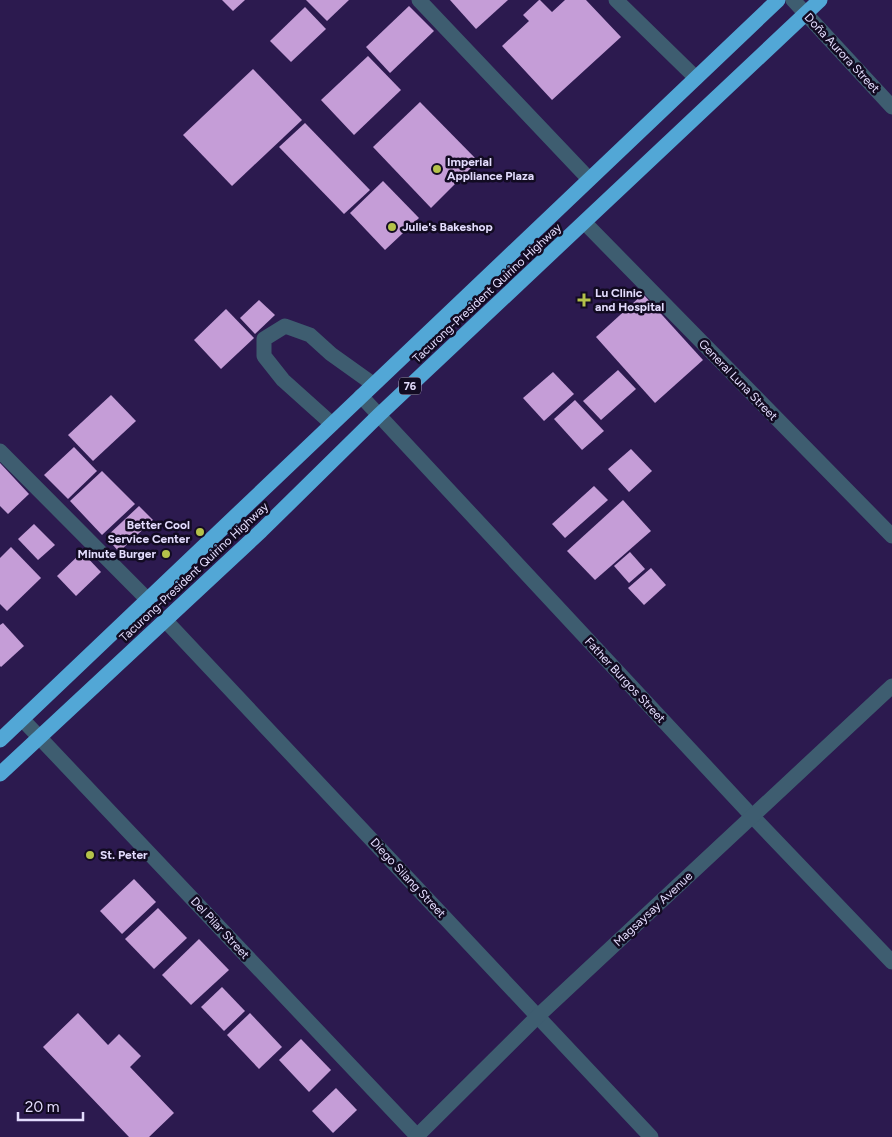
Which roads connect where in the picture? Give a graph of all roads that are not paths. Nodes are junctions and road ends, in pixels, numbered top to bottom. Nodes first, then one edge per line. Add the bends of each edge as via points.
1 (419, 0) edge
2 (616, 0) edge
3 (778, 0) edge
4 (793, 0) edge
5 (820, 0) edge
6 (805, 14) junction
7 (696, 78) junction
8 (892, 106) edge
9 (589, 180) junction
10 (585, 223) junction
11 (373, 384) junction
12 (361, 396) junction
13 (379, 415) junction
14 (332, 424) junction
15 (0, 451) edge
16 (892, 536) edge
17 (147, 599) junction
18 (164, 620) junction
19 (892, 686) edge
20 (22, 719) junction
21 (40, 736) junction
22 (0, 740) edge
23 (0, 774) edge
24 (752, 816) junction
25 (892, 962) edge
26 (538, 1016) junction
27 (418, 1137) edge
28 (651, 1137) edge

1 - 9 street
2 - 7 street
3 - 7 highway, Tacurong-President Quirino Highway / 76
4 - 6 street, Doña Aurora Street
5 - 6 highway, Tacurong-President Quirino Highway / 76
6 - 8 street, Doña Aurora Street
6 - 10 highway, Tacurong-President Quirino Highway / 76
7 - 9 highway, Tacurong-President Quirino Highway / 76
9 - 11 highway, Tacurong-President Quirino Highway / 76
10 - 13 highway, Tacurong-President Quirino Highway / 76
10 - 16 street, General Luna Street
11 - 12 highway, Tacurong-President Quirino Highway / 76
11 - 14 street via 310,335 285,326 264,339 264,356 283,380
12 - 13 street, Father Burgos Street
12 - 14 highway, Tacurong-President Quirino Highway / 76
13 - 18 highway, Tacurong-President Quirino Highway / 76 via 261,531
13 - 24 street, Father Burgos Street
14 - 17 highway, Tacurong-President Quirino Highway / 76
15 - 17 street
17 - 20 highway, Tacurong-President Quirino Highway / 76
18 - 21 highway, Tacurong-President Quirino Highway / 76
18 - 26 street, Diego Silang Street
19 - 24 street, Magsaysay Avenue
20 - 21 street, Del Pilar Street
20 - 22 highway, Tacurong-President Quirino Highway / 76
21 - 23 highway, Tacurong-President Quirino Highway / 76
21 - 27 street, Del Pilar Street
24 - 25 street, Father Burgos Street
24 - 26 street, Magsaysay Avenue
26 - 27 street, Magsaysay Avenue
26 - 28 street, Diego Silang Street

